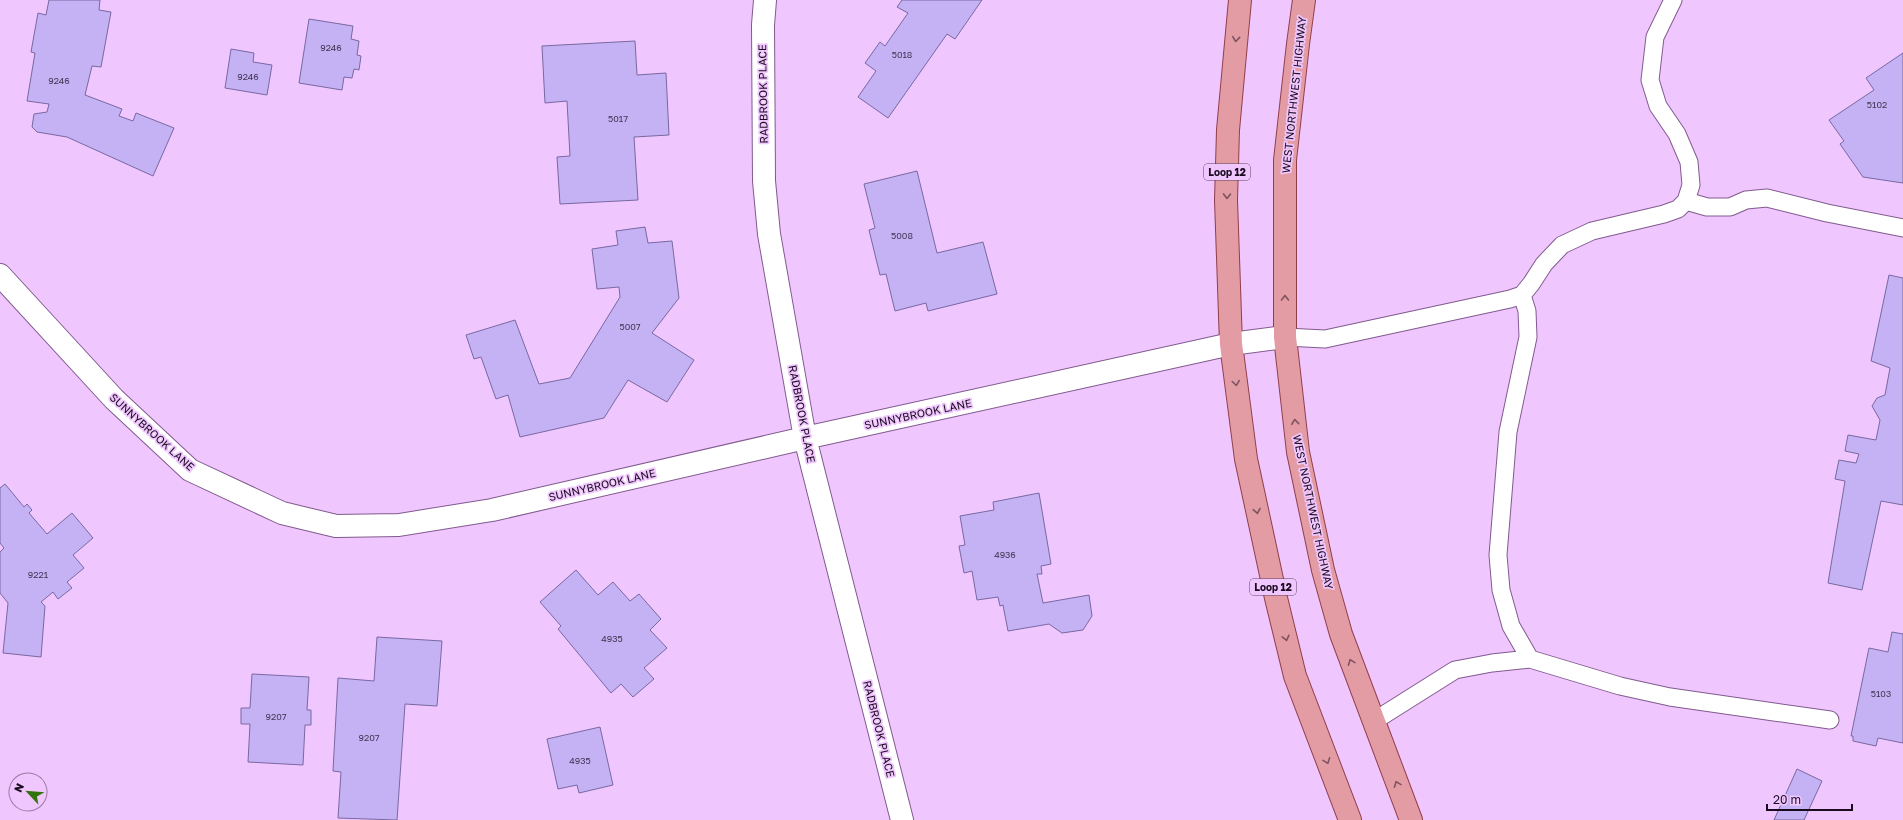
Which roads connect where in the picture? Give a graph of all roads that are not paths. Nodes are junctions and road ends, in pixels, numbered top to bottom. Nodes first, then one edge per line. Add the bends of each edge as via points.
1 (765, 0) edge
2 (1240, 0) edge
3 (1304, 0) edge
4 (1674, 0) edge
5 (1686, 202) junction
6 (1903, 228) edge
7 (0, 275) edge
8 (1522, 295) junction
9 (1285, 337) junction
10 (1231, 344) junction
11 (805, 438) junction
12 (1530, 659) junction
13 (1830, 720) dead end
14 (1374, 721) junction
15 (902, 820) edge
16 (1350, 820) edge
17 (1411, 820) edge

1 - 11 street, RADBROOK PLACE via 764,181 768,226
2 -> 10 main road, Loop 12 via 1228,130 1226,200
9 -> 3 main road, WEST NORTHWEST HIGHWAY via 1285,160
4 - 5 lane via 1655,37 1650,80 1658,106 1677,134 1689,162 1691,185
5 - 6 lane via 1707,207 1730,207 1746,200 1767,198
5 - 8 lane via 1678,209 1664,214 1592,231 1562,244
7 - 11 street, SUNNYBROOK LANE via 114,399 190,470 282,513 336,526 399,525 492,510
8 - 9 lane via 1325,340
8 - 12 lane via 1527,311 1528,336 1508,432 1498,555 1501,590 1511,626
9 - 10 street, SUNNYBROOK LANE
14 -> 9 main road, WEST NORTHWEST HIGHWAY via 1341,634 1323,570 1298,452
10 - 11 street, SUNNYBROOK LANE
10 -> 16 main road, Loop 12 via 1246,459 1295,676
11 - 15 street, RADBROOK PLACE
12 - 13 lane via 1620,686
12 - 14 lane via 1455,670
17 -> 14 main road, WEST NORTHWEST HIGHWAY

